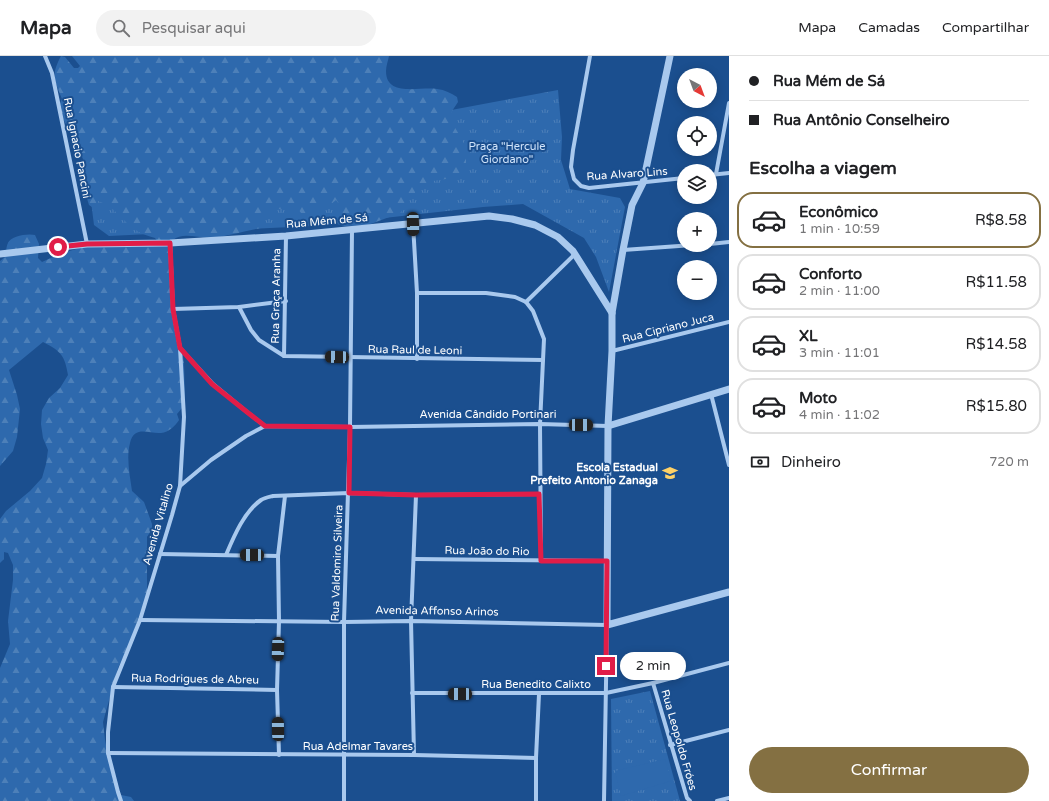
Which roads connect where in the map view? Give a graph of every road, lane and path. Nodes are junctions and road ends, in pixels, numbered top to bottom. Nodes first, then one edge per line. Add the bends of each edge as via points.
1 (45, 56) edge
2 (590, 56) edge
3 (670, 56) edge
4 (729, 103) edge
5 (717, 169) edge
6 (729, 173) edge
7 (717, 174) edge
8 (677, 179) edge
9 (643, 183) junction
10 (413, 224) junction
11 (352, 230) junction
12 (286, 236) junction
13 (729, 242) edge
14 (170, 243) junction
15 (717, 243) edge
16 (87, 244) junction
17 (677, 246) edge
18 (623, 250) junction
19 (0, 254) edge
20 (575, 254) junction
21 (417, 293) junction
22 (286, 301) junction
23 (526, 302) junction
24 (238, 307) junction
25 (173, 309) junction
26 (612, 313) junction
27 (729, 322) edge
28 (180, 348) junction
29 (612, 352) junction
30 (284, 356) junction
31 (351, 358) junction
32 (417, 359) junction
33 (543, 360) junction
34 (729, 389) edge
35 (711, 394) junction
36 (540, 424) junction
37 (265, 426) junction
38 (608, 426) junction
39 (350, 427) junction
40 (729, 465) edge
41 (180, 486) junction
42 (349, 493) junction
43 (539, 494) junction
44 (416, 495) junction
45 (285, 496) junction
46 (160, 554) junction
47 (226, 555) junction
48 (278, 556) junction
49 (414, 559) junction
50 (541, 561) junction
51 (607, 561) junction
52 (729, 592) edge
53 (140, 620) junction
54 (279, 621) junction
55 (411, 621) junction
56 (344, 622) junction
57 (607, 625) junction
58 (729, 663) edge
59 (653, 683) junction
60 (113, 687) junction
61 (277, 690) junction
62 (412, 693) junction
63 (606, 693) junction
64 (539, 694) junction
65 (729, 730) edge
66 (670, 745) junction
67 (108, 753) junction
68 (278, 755) junction
69 (344, 755) junction
70 (414, 755) junction
71 (536, 758) junction
72 (729, 798) edge
73 (121, 801) edge
74 (344, 801) edge
75 (536, 801) edge
76 (604, 801) edge
77 (690, 801) edge
78 (717, 801) edge

1 - 16 street, Rua Ignacio Pancini via 52,73
2 - 9 street, Rua Alvaro Lins via 573,150 571,167 574,178 581,186 589,188
3 - 9 street
4 - 5 street
6 - 7 street
8 - 9 street, Rua Alvaro Lins
9 - 18 street via 632,205
10 - 11 street, Rua Mém de Sá
10 - 20 street, Rua Mém de Sá via 489,216 512,219 535,225 558,238
10 - 21 street
11 - 12 street, Rua Mém de Sá
11 - 31 street, Rua Valdomiro Silveira
12 - 14 street, Rua Mém de Sá
12 - 22 street, Rua Graça Aranha
13 - 15 street
14 - 16 street, Rua Mém de Sá
14 - 25 street, Avenida Vitalino
16 - 19 street, Rua Mém de Sá
17 - 18 street
18 - 26 street
20 - 23 street
20 - 26 street, Rua Mém de Sá
21 - 23 street via 486,293 515,297
21 - 32 street
22 - 24 street
22 - 30 street, Rua Graça Aranha
23 - 33 street via 533,311 544,339
24 - 25 street
24 - 30 street, Rua Raul de Leoni via 258,340
25 - 28 street, Avenida Vitalino
26 - 29 street
27 - 29 street, Rua Cipriano Juca
28 - 37 street via 212,384
28 - 41 street, Avenida Vitalino via 184,417
29 - 38 street
30 - 31 street, Rua Raul de Leoni
31 - 32 street, Rua Raul de Leoni
31 - 39 street, Rua Valdomiro Silveira
32 - 33 street, Rua Raul de Leoni
33 - 36 street
34 - 35 street, Avenida Cândido Portinari
35 - 38 street, Avenida Cândido Portinari
35 - 40 street
36 - 38 street, Avenida Cândido Portinari
36 - 39 street, Avenida Cândido Portinari
36 - 43 street
37 - 39 street, Avenida Cândido Portinari
37 - 41 street, Avenida Cândido Portinari via 211,460
38 - 51 street
39 - 42 street, Rua Valdomiro Silveira
41 - 46 street, Avenida Vitalino
42 - 44 street
42 - 45 street
42 - 56 street, Rua Valdomiro Silveira
43 - 44 street
43 - 50 street
44 - 49 street
45 - 47 street via 262,499 253,507 238,528
45 - 48 street
46 - 47 street
46 - 53 street, Avenida Vitalino
47 - 48 street
48 - 54 street
49 - 50 street, Rua João do Rio
49 - 55 street
50 - 51 street, Rua João do Rio
51 - 57 street
52 - 57 street, Avenida Affonso Arinos
53 - 54 street, Avenida Affonso Arinos
53 - 60 street, Avenida Vitalino
54 - 56 street, Avenida Affonso Arinos
54 - 61 street
55 - 56 street, Avenida Affonso Arinos
55 - 57 street, Avenida Affonso Arinos
55 - 62 street
56 - 69 street, Rua Valdomiro Silveira
57 - 63 street
58 - 59 street, Rua Benedito Calixto
59 - 63 street, Rua Benedito Calixto
59 - 66 street, Rua Leopoldo Fróes
60 - 61 street, Rua Rodrigues de Abreu
60 - 67 street, Avenida Vitalino
61 - 68 street
62 - 64 street, Rua Benedito Calixto
62 - 70 street
63 - 64 street, Rua Benedito Calixto
63 - 76 street
64 - 71 street
65 - 66 street
66 - 77 street, Rua Leopoldo Fróes
67 - 68 street, Rua Adelmar Tavares
67 - 73 street, Avenida Vitalino
68 - 69 street, Rua Adelmar Tavares
69 - 70 street, Rua Adelmar Tavares
69 - 74 street, Rua Valdomiro Silveira
70 - 71 street, Rua Adelmar Tavares
71 - 75 street
72 - 78 street

